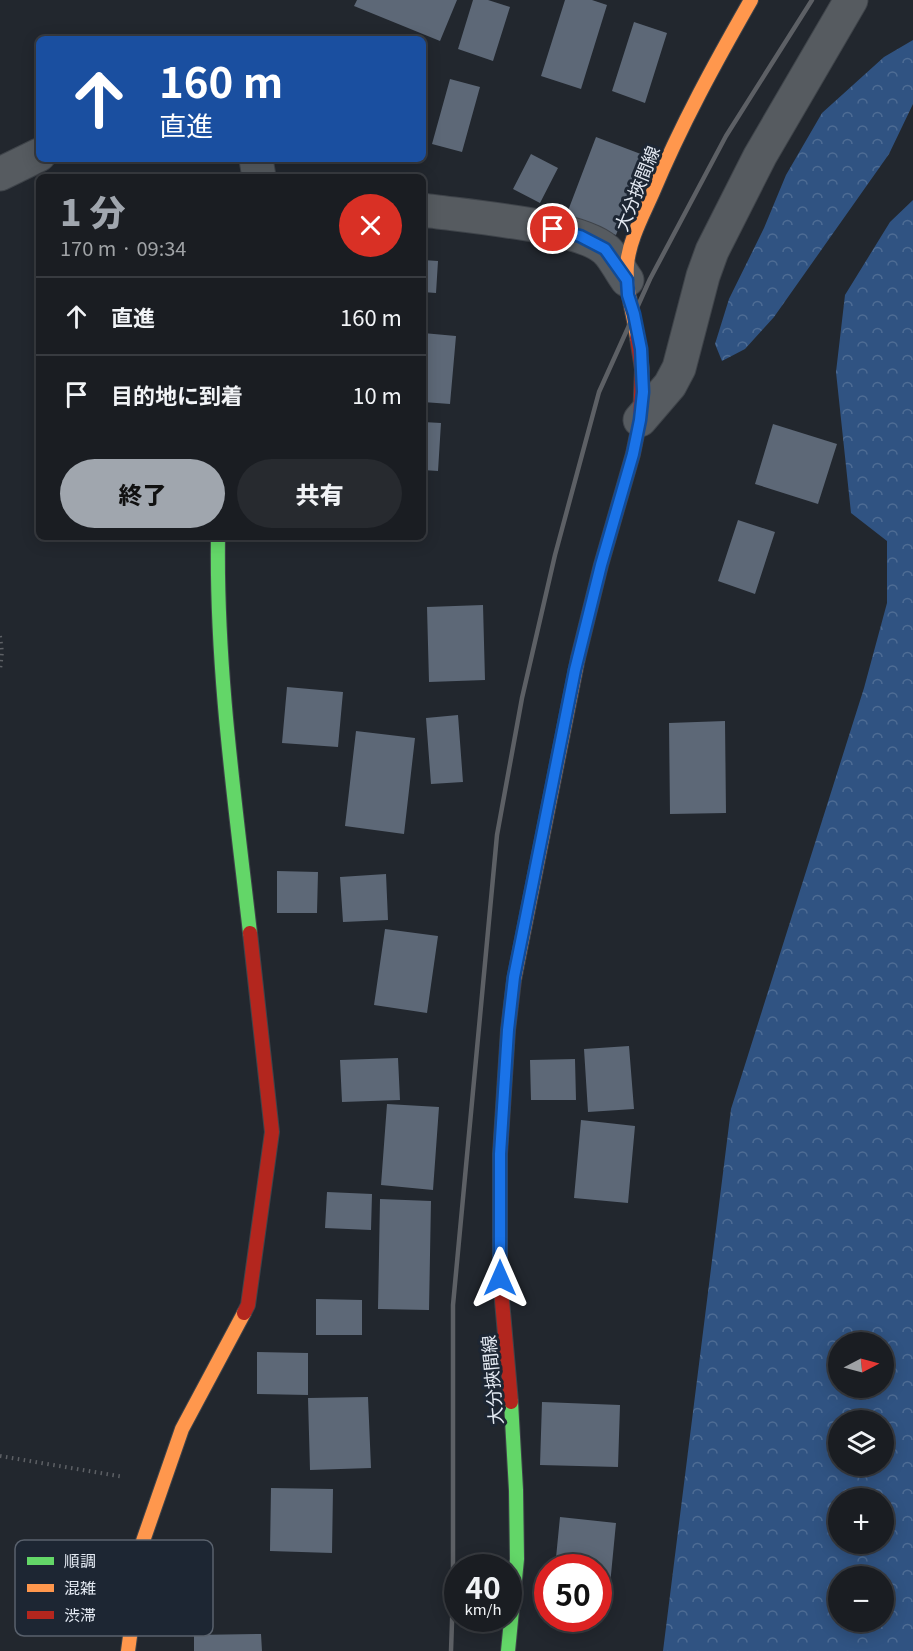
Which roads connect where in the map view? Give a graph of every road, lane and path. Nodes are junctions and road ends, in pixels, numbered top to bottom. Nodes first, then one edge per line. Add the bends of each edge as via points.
1 (751, 0) edge
2 (851, 0) edge
3 (36, 156) edge
4 (0, 174) edge
5 (426, 210) edge
6 (627, 280) junction
7 (640, 420) junction
8 (218, 540) edge
9 (0, 636) edge
10 (0, 670) edge
11 (0, 1456) edge
12 (163, 1483) junction
13 (143, 1540) edge
14 (130, 1636) edge
15 (128, 1651) edge
16 (508, 1651) edge

1 - 6 main road, 大分挾間線 via 673,144 635,233
2 - 7 street via 760,156 712,251 679,368 670,386
3 - 4 street
5 - 6 street via 580,236 605,249
6 - 7 main road, 大分挾間線 via 641,349
7 - 16 main road, 大分挾間線 via 575,670 514,977 508,1030 500,1154 500,1278 512,1410 517,1558
8 - 12 main road via 223,693 272,1132 248,1305 182,1429
9 - 10 path
11 - 12 path
12 - 13 main road
14 - 15 main road

